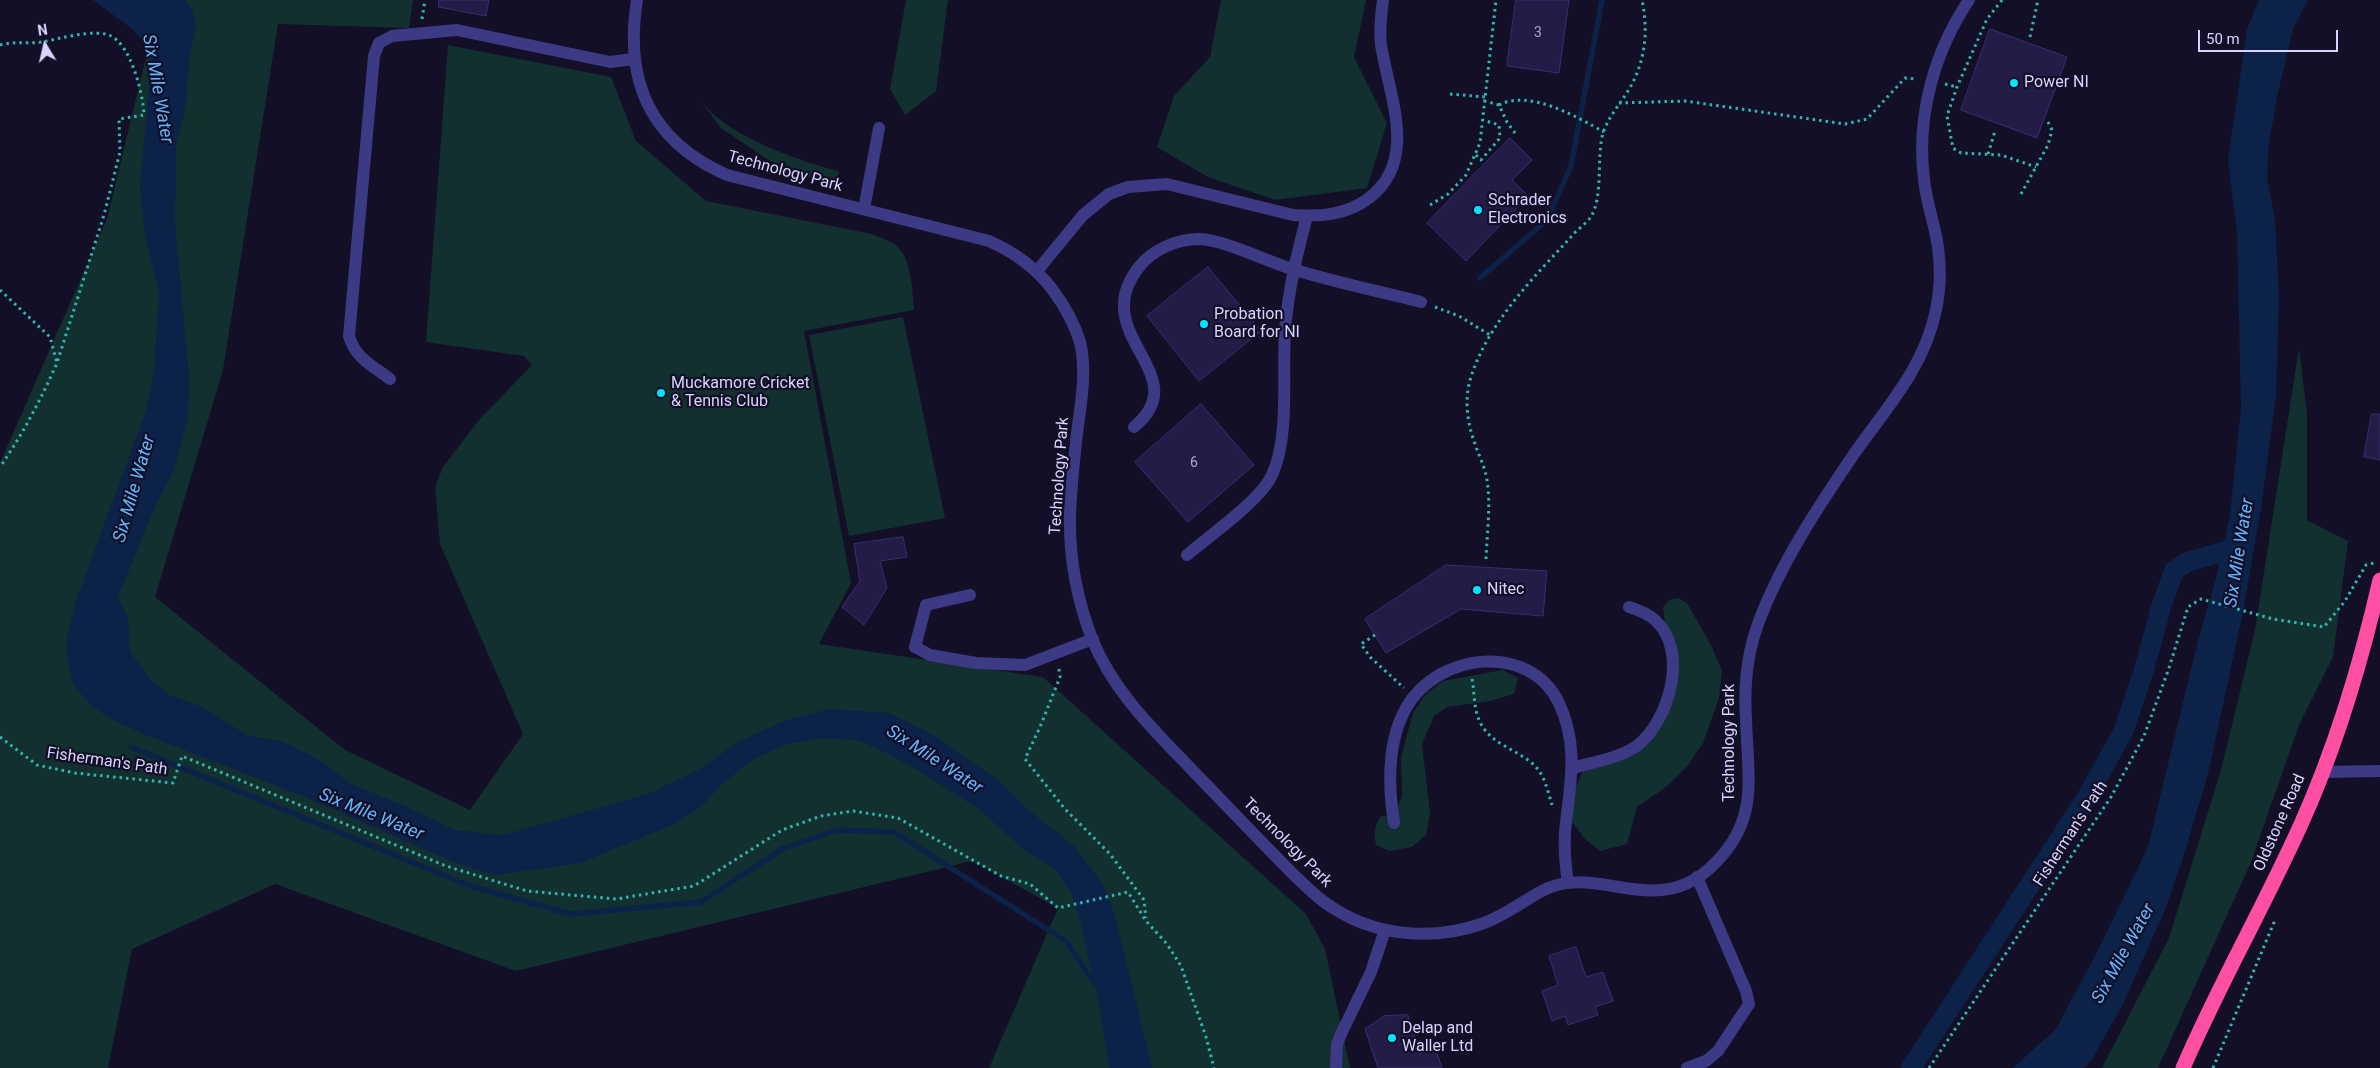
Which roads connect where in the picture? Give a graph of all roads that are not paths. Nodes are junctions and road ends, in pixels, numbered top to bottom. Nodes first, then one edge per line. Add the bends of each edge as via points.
1 (637, 0) edge
2 (1383, 0) edge
3 (1968, 0) edge
4 (633, 59) junction
5 (879, 128) dead end
6 (864, 209) junction
7 (1307, 216) junction
8 (1292, 269) junction
9 (1037, 271) junction
10 (1421, 302) road end
11 (390, 379) dead end
12 (1134, 427) dead end
13 (1187, 555) dead end
14 (2380, 580) edge
15 (970, 594) dead end
16 (1629, 607) dead end
17 (1092, 639) junction
18 (1573, 768) junction
19 (2380, 771) edge
20 (2322, 772) junction
21 (1394, 823) dead end
22 (1697, 877) junction
23 (1568, 883) junction
24 (1385, 930) junction
25 (1336, 1068) edge
26 (1687, 1068) edge
27 (2183, 1068) edge

1 - 4 street, Technology Park
2 - 7 street via 1381,44 1398,139 1392,171 1383,185 1363,203 1338,213
3 - 22 street, Technology Park via 1936,67 1925,114 1924,179 1940,265 1936,308 1928,338 1905,386 1856,451 1812,518 1772,591 1752,641 1747,676 1750,775 1746,811 1734,838 1712,866
4 - 6 street, Technology Park via 637,78 650,107 661,125 689,154 727,175
4 - 11 street via 610,62 457,30 392,36 379,43 374,56 349,336 360,357
5 - 6 street
6 - 9 street, Technology Park via 989,241
7 - 8 street
7 - 9 street via 1167,184 1128,187 1109,194 1083,215
8 - 10 street
8 - 12 street via 1198,239 1167,246 1141,264 1126,287 1124,314 1129,333 1150,368 1154,392 1151,410
8 - 13 street via 1285,331 1282,428 1272,476 1250,502
9 - 17 street, Technology Park via 1066,308 1080,344 1082,395 1070,518 1075,585
14 - 20 highway, Oldstone Road via 2363,653
15 - 17 street via 926,605 915,647 930,655 1001,665 1026,665
16 - 18 street via 1656,621 1666,633 1671,648 1673,665 1663,712 1636,746
17 - 24 street, Technology Park via 1115,683 1146,723 1296,877 1334,909 1358,922
18 - 21 street via 1563,712 1544,681 1522,667 1494,663 1455,666 1434,677 1413,697 1398,727 1390,785
18 - 23 street via 1565,839
19 - 20 street
20 - 27 highway, Oldstone Road via 2302,821 2226,972
22 - 23 street, Technology Park via 1671,888 1647,892 1586,882
22 - 26 street via 1749,1004 1718,1051 1706,1061
23 - 24 street, Technology Park via 1550,887 1479,925 1425,934
24 - 25 street via 1371,972 1341,1034

